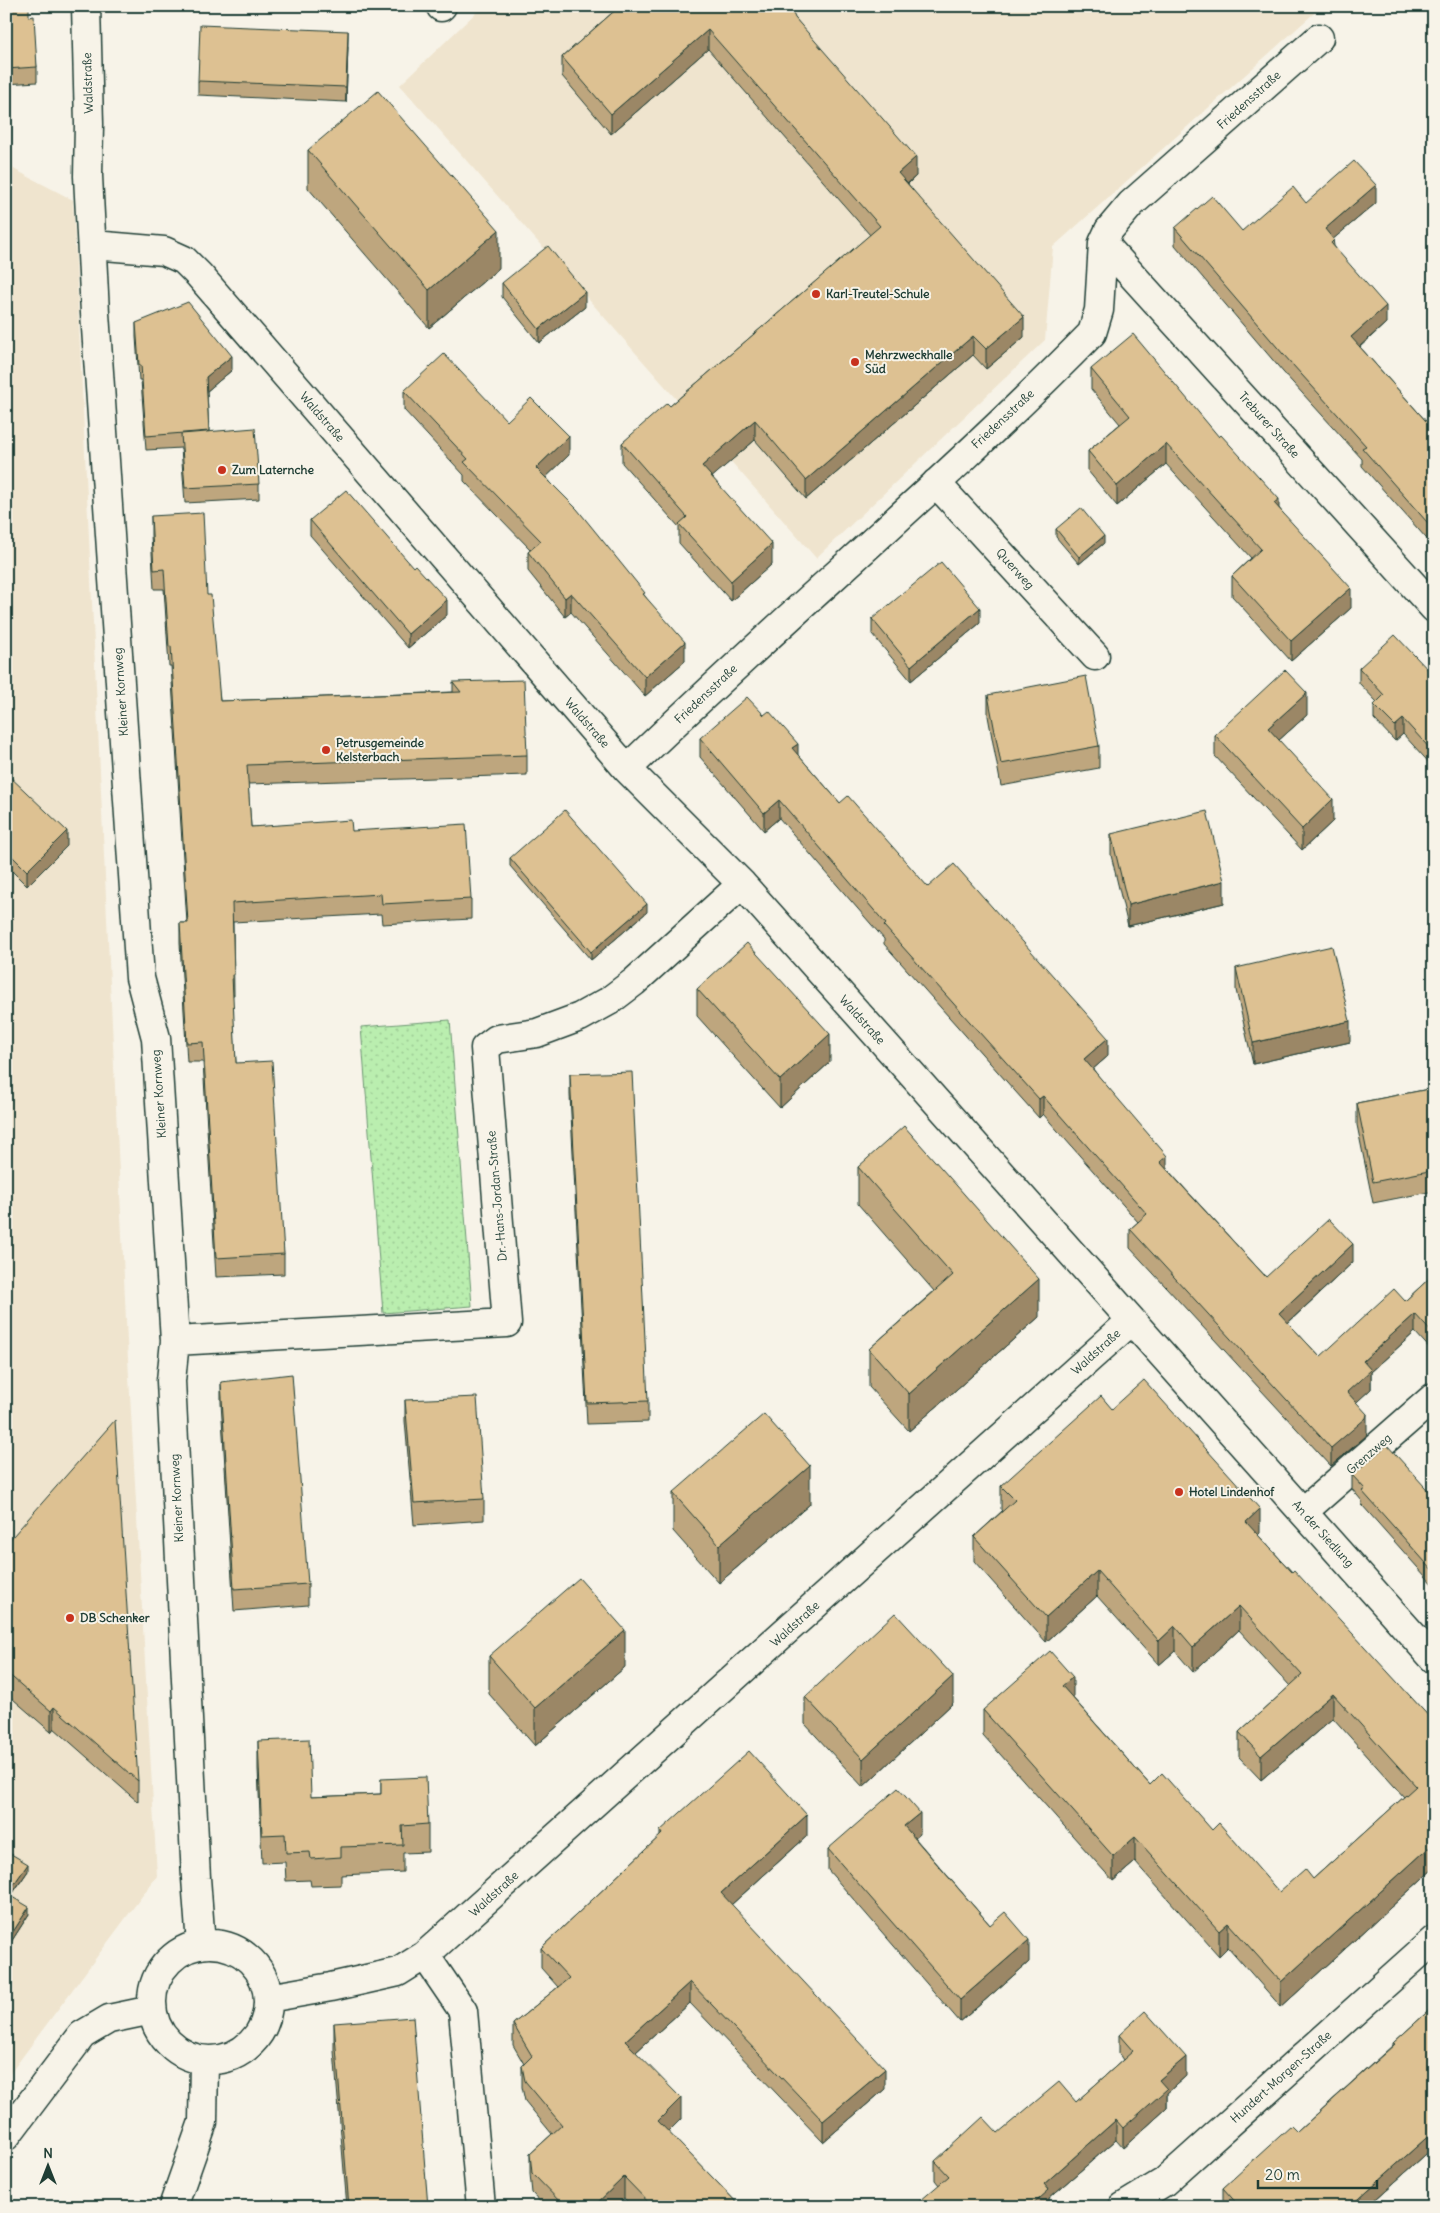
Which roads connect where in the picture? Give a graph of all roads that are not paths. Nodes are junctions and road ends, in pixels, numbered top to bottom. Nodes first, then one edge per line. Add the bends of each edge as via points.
1 (86, 6) edge
2 (1319, 38) dead end
3 (1103, 243) junction
4 (93, 245) junction
5 (936, 483) junction
6 (1434, 608) edge
7 (1094, 656) dead end
8 (627, 769) junction
9 (742, 884) junction
10 (1130, 1322) junction
11 (175, 1340) junction
12 (1434, 1397) edge
13 (1304, 1512) junction
14 (1434, 1659) edge
15 (1434, 1940) edge
16 (202, 1945) junction
17 (425, 1955) junction
18 (268, 1998) junction
19 (152, 2010) junction
20 (204, 2060) junction
21 (6, 2136) edge
22 (174, 2207) edge
23 (481, 2207) edge
24 (1123, 2207) edge

1 - 4 street, Waldstraße via 88,176
2 - 3 street, Friedensstraße via 1131,204 1109,230
3 - 5 street, Friedensstraße via 1099,310 1092,333
3 - 6 street, Treburer Straße
4 - 8 street, Waldstraße via 164,251 184,260
4 - 11 street, Kleiner Kornweg via 140,978 156,1038
5 - 7 street, Querweg
5 - 8 street, Friedensstraße
8 - 9 street, Waldstraße
9 - 10 street, Waldstraße
9 - 11 street, Dr.-Hans-Jordan-Straße via 610,1001 580,1017 537,1033 497,1039 485,1048 508,1324
10 - 13 street, An der Siedlung
10 - 17 street, Waldstraße
11 - 16 street, Kleiner Kornweg via 172,1390 195,1869
12 - 13 street, Grenzweg
13 - 14 street, An der Siedlung
15 - 24 street, Hundert-Morgen-Straße via 1164,2182
16 - 18 street via 234,1949 246,1956 260,1972
16 - 19 street via 184,1950 164,1967 154,1987
17 - 18 street, Waldstraße via 398,1972
17 - 23 street via 464,2011
18 - 20 street via 263,2027 246,2048 230,2056
19 - 20 street via 160,2031 172,2045
19 - 21 street via 109,2019 82,2035
20 - 22 street via 203,2122

